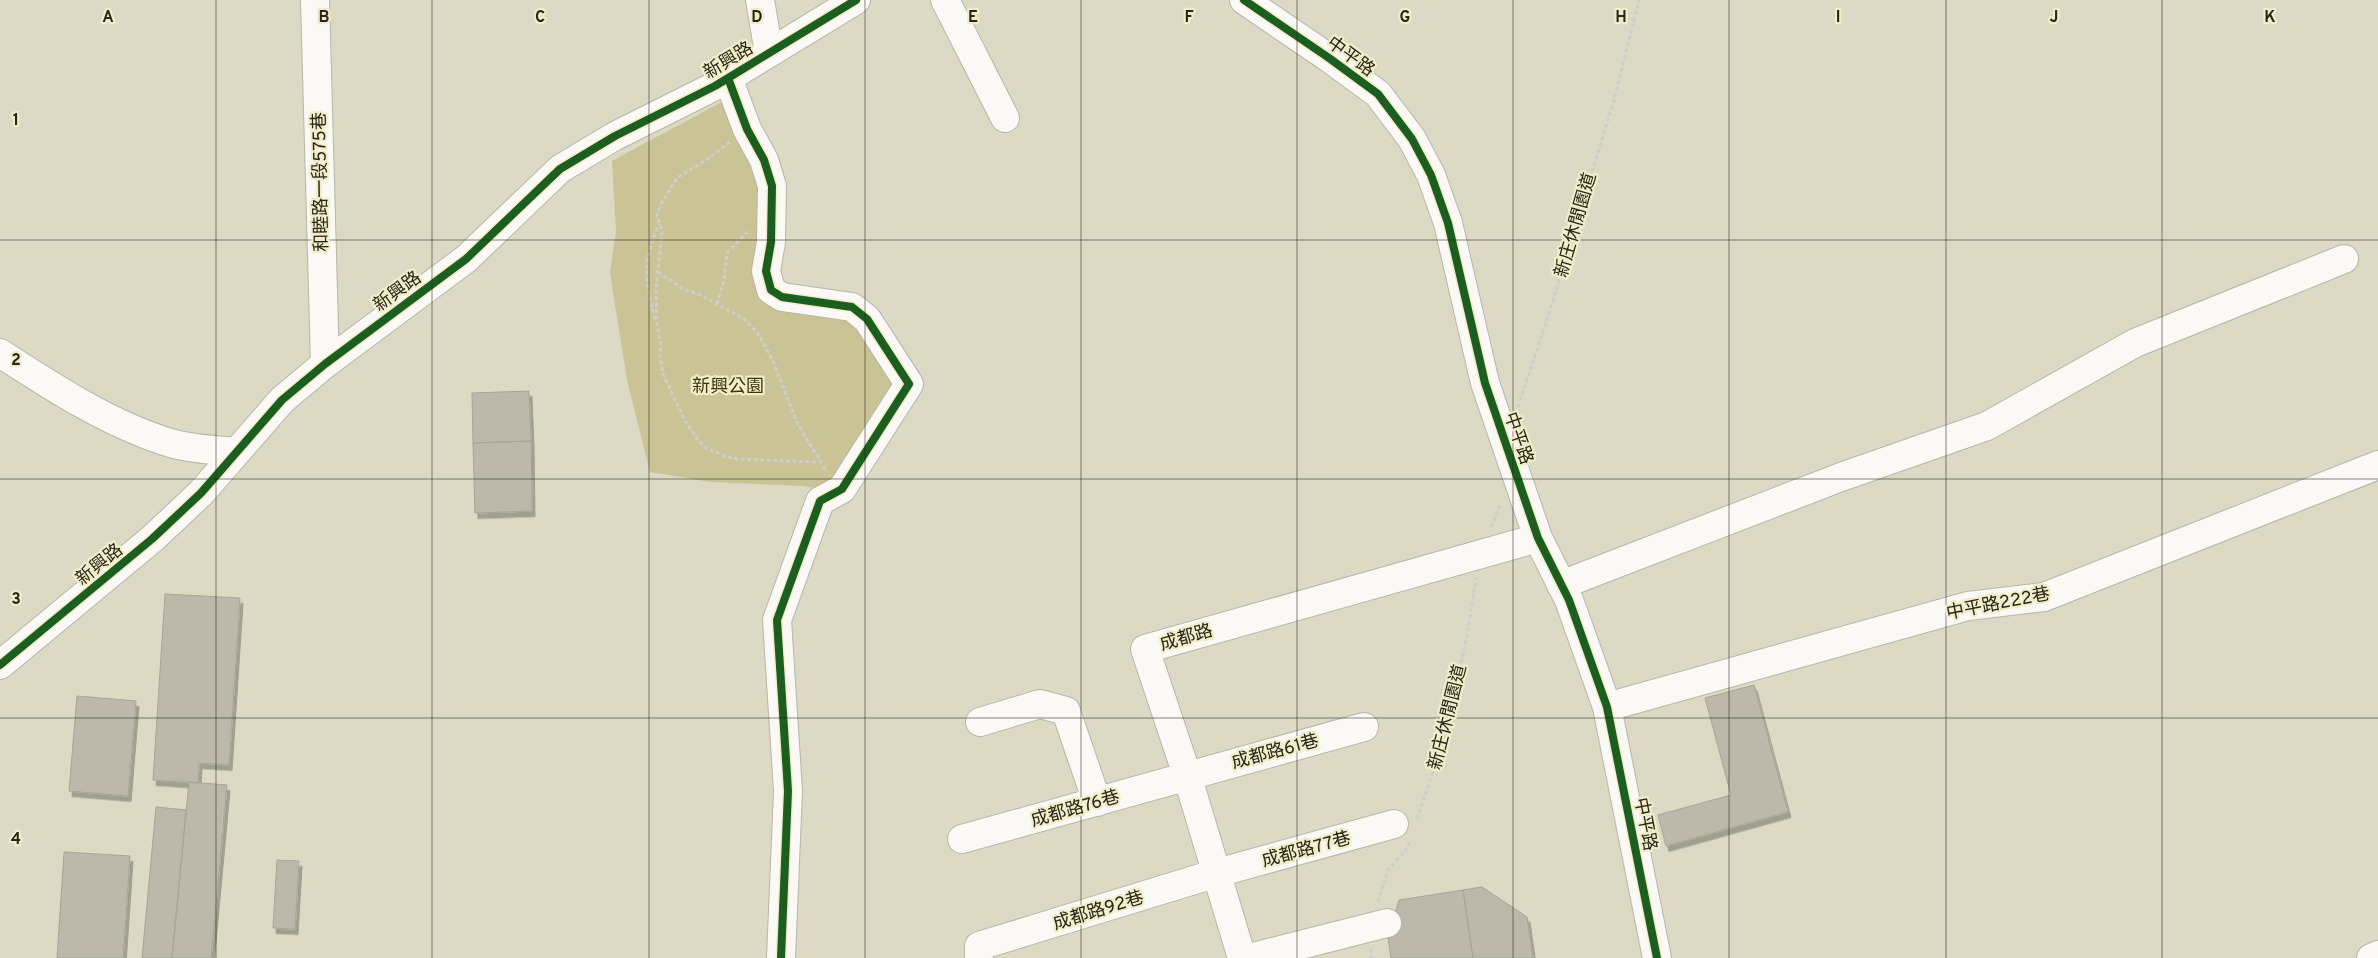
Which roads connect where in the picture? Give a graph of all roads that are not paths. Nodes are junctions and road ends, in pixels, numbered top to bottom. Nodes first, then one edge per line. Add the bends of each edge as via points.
1 (315, 0) edge
2 (760, 0) edge
3 (856, 0) edge
4 (945, 0) edge
5 (1244, 0) edge
6 (769, 53) junction
7 (728, 78) junction
8 (1005, 118) dead end
9 (2344, 259) dead end
10 (0, 353) edge
11 (325, 364) junction
12 (235, 452) junction
13 (2378, 465) edge
14 (1538, 538) junction
15 (1561, 585) junction
16 (0, 665) edge
17 (1607, 707) junction
18 (980, 722) dead end
19 (1364, 728) dead end
20 (1187, 776) junction
21 (1097, 802) junction
22 (1407, 829) road end
23 (962, 839) dead end
24 (1217, 873) junction
25 (1379, 924) road end
26 (979, 952) edge
27 (2378, 955) edge
28 (781, 958) edge
29 (1242, 958) edge
30 (1249, 958) edge
31 (1657, 958) edge
32 (2371, 958) edge

1 - 11 street, 和睦路一段575巷
2 - 6 street
3 - 6 street, 新興路
4 - 8 street
5 - 14 street, 中平路 via 1378,94 1412,139 1431,175 1448,223 1484,384
6 - 7 street, 新興路
7 - 11 street, 新興路 via 615,136 560,169 466,259
7 - 28 street via 772,186 766,270 771,290 782,297 852,307 867,319 909,384 842,489 820,500 778,620 788,791
9 - 15 street via 2135,343 1987,426
10 - 12 street via 48,385 116,421 174,444
11 - 12 street, 新興路 via 282,400
12 - 16 street, 新興路 via 201,493 152,540
13 - 17 street, 中平路222巷 via 2044,597 1968,606
14 - 15 street, 中平路
14 - 20 street, 成都路 via 1145,649
15 - 17 street, 中平路
17 - 31 street, 中平路
18 - 21 street via 1040,704 1066,711
19 - 20 street, 成都路61巷
20 - 21 street, 成都路76巷
20 - 24 street, 成都路
21 - 23 street, 成都路76巷
22 - 24 street, 成都路77巷
24 - 26 street, 成都路92巷
24 - 29 street, 成都路
25 - 30 street
27 - 32 street

